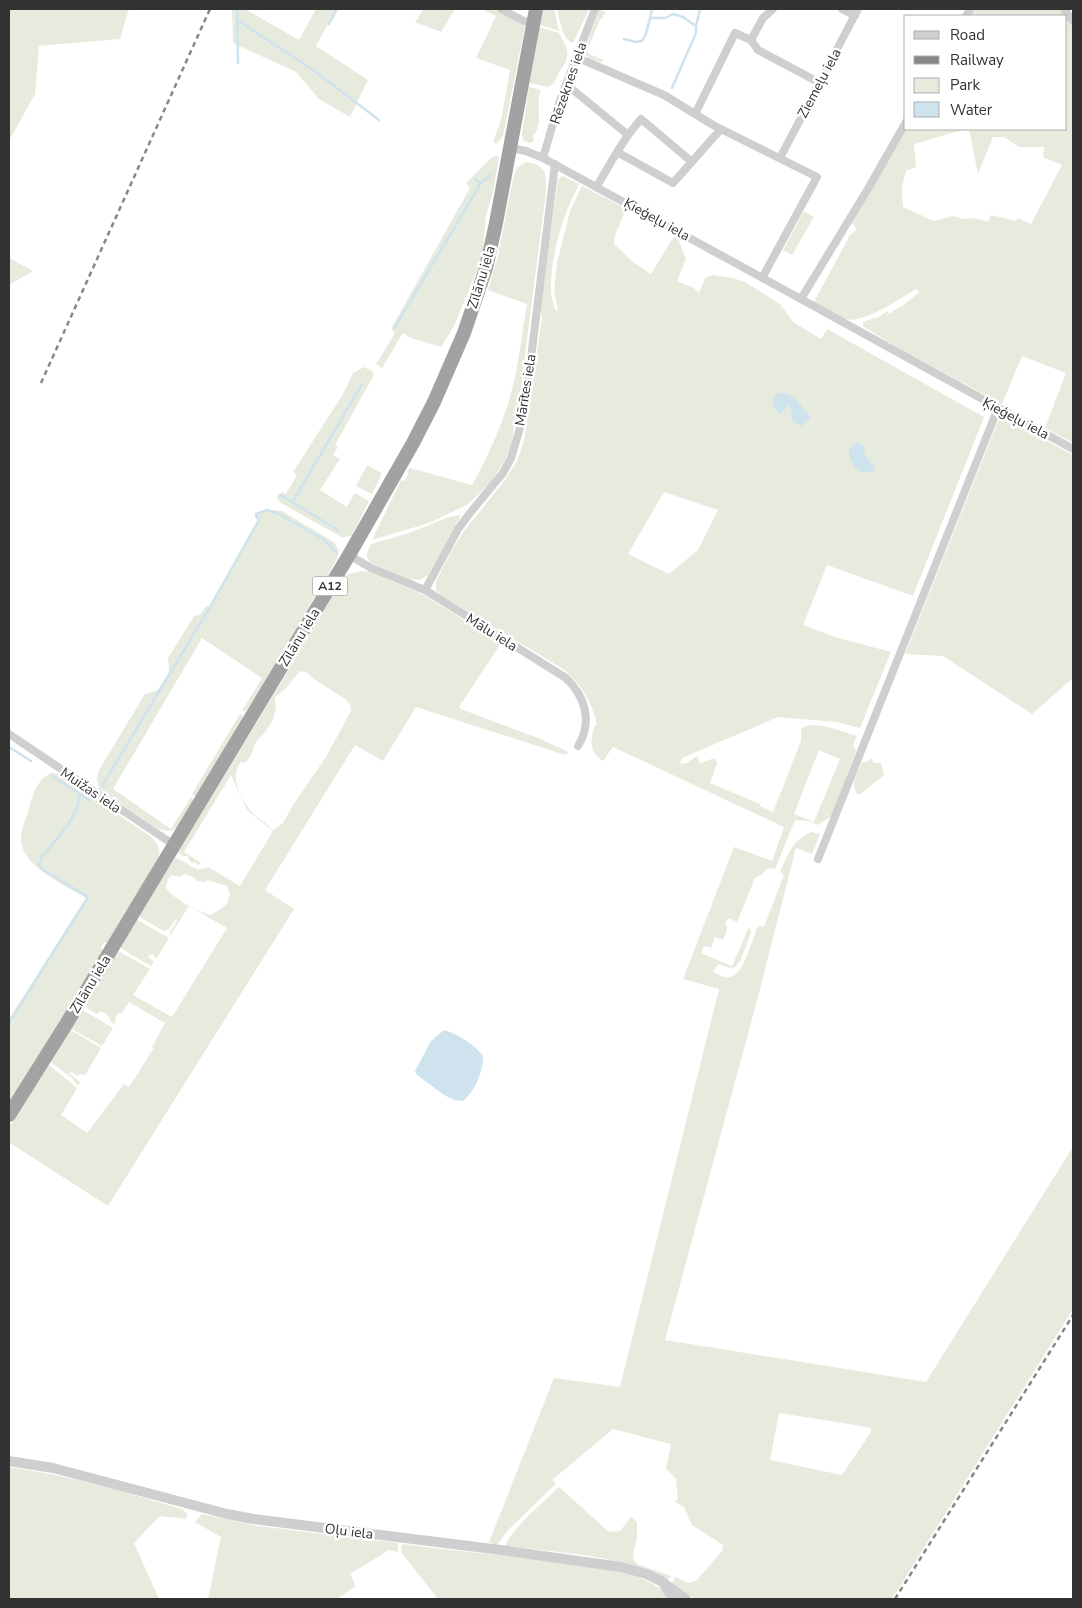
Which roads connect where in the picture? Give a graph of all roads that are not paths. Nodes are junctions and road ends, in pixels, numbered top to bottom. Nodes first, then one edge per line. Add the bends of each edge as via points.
1 (501, 9) edge
2 (536, 9) edge
3 (596, 9) edge
4 (773, 9) edge
5 (842, 9) edge
6 (1064, 9) edge
7 (857, 12) edge
8 (1073, 21) edge
9 (533, 23) junction
10 (751, 40) junction
11 (576, 57) junction
12 (566, 84) junction
13 (820, 84) junction
14 (695, 114) junction
15 (904, 126) edge
16 (721, 129) junction
17 (628, 136) junction
18 (511, 148) junction
19 (617, 152) junction
20 (543, 158) junction
21 (780, 158) junction
22 (692, 162) junction
23 (555, 164) junction
24 (597, 186) junction
25 (762, 278) junction
26 (800, 300) junction
27 (998, 408) junction
28 (1073, 448) edge
29 (350, 554) junction
30 (425, 590) junction
31 (9, 734) edge
32 (578, 746) dead end
33 (174, 845) junction
34 (818, 859) dead end
35 (9, 1115) edge
36 (9, 1461) edge
37 (661, 1581) junction
38 (672, 1599) edge
39 (686, 1599) edge

1 - 9 street
2 - 9 highway, Zīlānu iela / A12
3 - 11 street, Rēzeknes iela
4 - 10 street via 763,18
5 - 7 street
6 - 8 street
7 - 13 street, Ziemeļu iela
9 - 18 highway, Zīlānu iela / A12
10 - 13 street via 758,50
10 - 14 street via 735,33
11 - 12 street, Rēzeknes iela
11 - 14 street via 664,95
12 - 17 street
12 - 20 street, Rēzeknes iela
13 - 21 street, Ziemeļu iela
14 - 16 street
15 - 26 street
16 - 21 street
16 - 22 street
17 - 19 street
17 - 22 street via 641,119
18 - 20 street, Ķieģeļu iela
18 - 29 highway, Zīlānu iela / A12 via 486,268 464,333 418,435
19 - 22 street via 673,183
19 - 24 street
20 - 23 street, Ķieģeļu iela
21 - 25 street via 817,177
23 - 24 street, Ķieģeļu iela
23 - 30 street, Mārītes iela via 529,374 520,428 511,458 503,473 461,524
24 - 25 street, Ķieģeļu iela
25 - 26 street, Ķieģeļu iela
26 - 27 street, Ķieģeļu iela
27 - 28 street, Ķieģeļu iela
27 - 34 street
29 - 30 street, Mālu iela via 371,568
29 - 33 highway, Zīlānu iela / A12
30 - 32 street, Mālu iela via 572,683 586,712 584,734
31 - 33 street, Muižas iela
33 - 35 highway, Zīlānu iela / A12
36 - 37 street, Oļu iela via 53,1468 253,1520 586,1561 621,1567
37 - 38 street
37 - 39 street, Oļu iela

